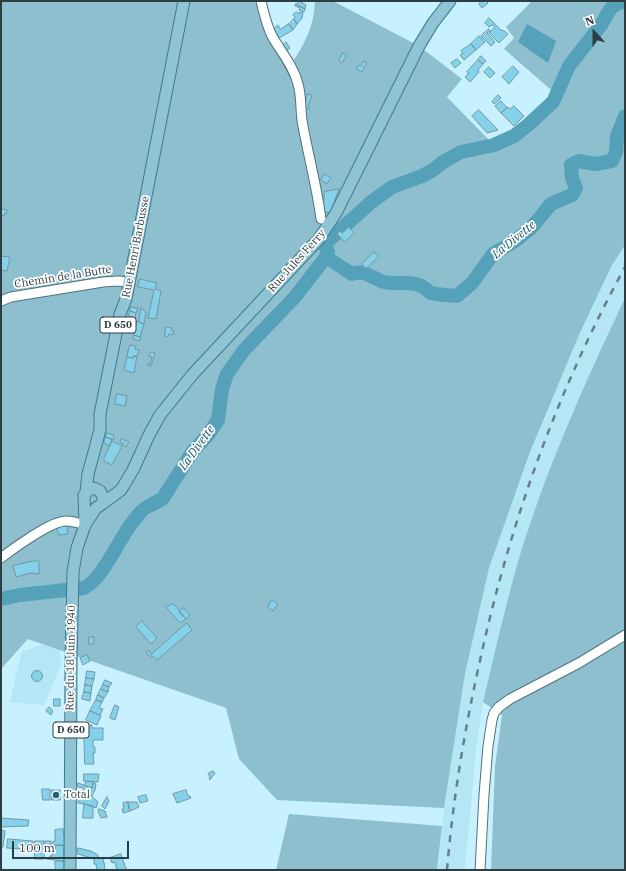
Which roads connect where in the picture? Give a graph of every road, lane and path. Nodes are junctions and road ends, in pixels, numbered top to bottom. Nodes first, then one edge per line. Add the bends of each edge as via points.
1 (184, 1) edge
2 (260, 1) edge
3 (450, 1) edge
4 (321, 220) dead end
5 (129, 282) junction
6 (1, 301) edge
7 (126, 481) junction
8 (94, 491) junction
9 (85, 504) junction
10 (99, 506) junction
11 (85, 525) junction
12 (1, 558) edge
13 (625, 635) edge
14 (70, 870) edge
15 (480, 870) edge

1 - 5 main road, Rue Henri Barbusse / D 650
2 - 4 street via 268,28 291,64 298,85 302,125
3 - 7 main road, Rue Jules Ferry via 432,23 419,46 328,226 173,398 148,435
5 - 6 street, Chemin de la Butte via 103,282 11,297
5 - 8 main road, Rue Henri Barbusse / D 650 via 120,314 100,414 100,430 90,469
7 - 8 main road, Rue Jules Ferry via 111,491
7 - 10 main road, Rue Jules Ferry via 121,490
8 - 9 main road via 84,495
8 - 10 main road via 103,497
9 - 10 main road via 88,507
9 - 11 main road, D 650
10 - 11 main road, D 650
11 - 12 street via 60,522 31,536
11 - 14 main road, Rue du 18 Juin 1940 / D 650 via 77,548 72,589
13 - 15 street via 579,663 510,699 494,713 488,746

